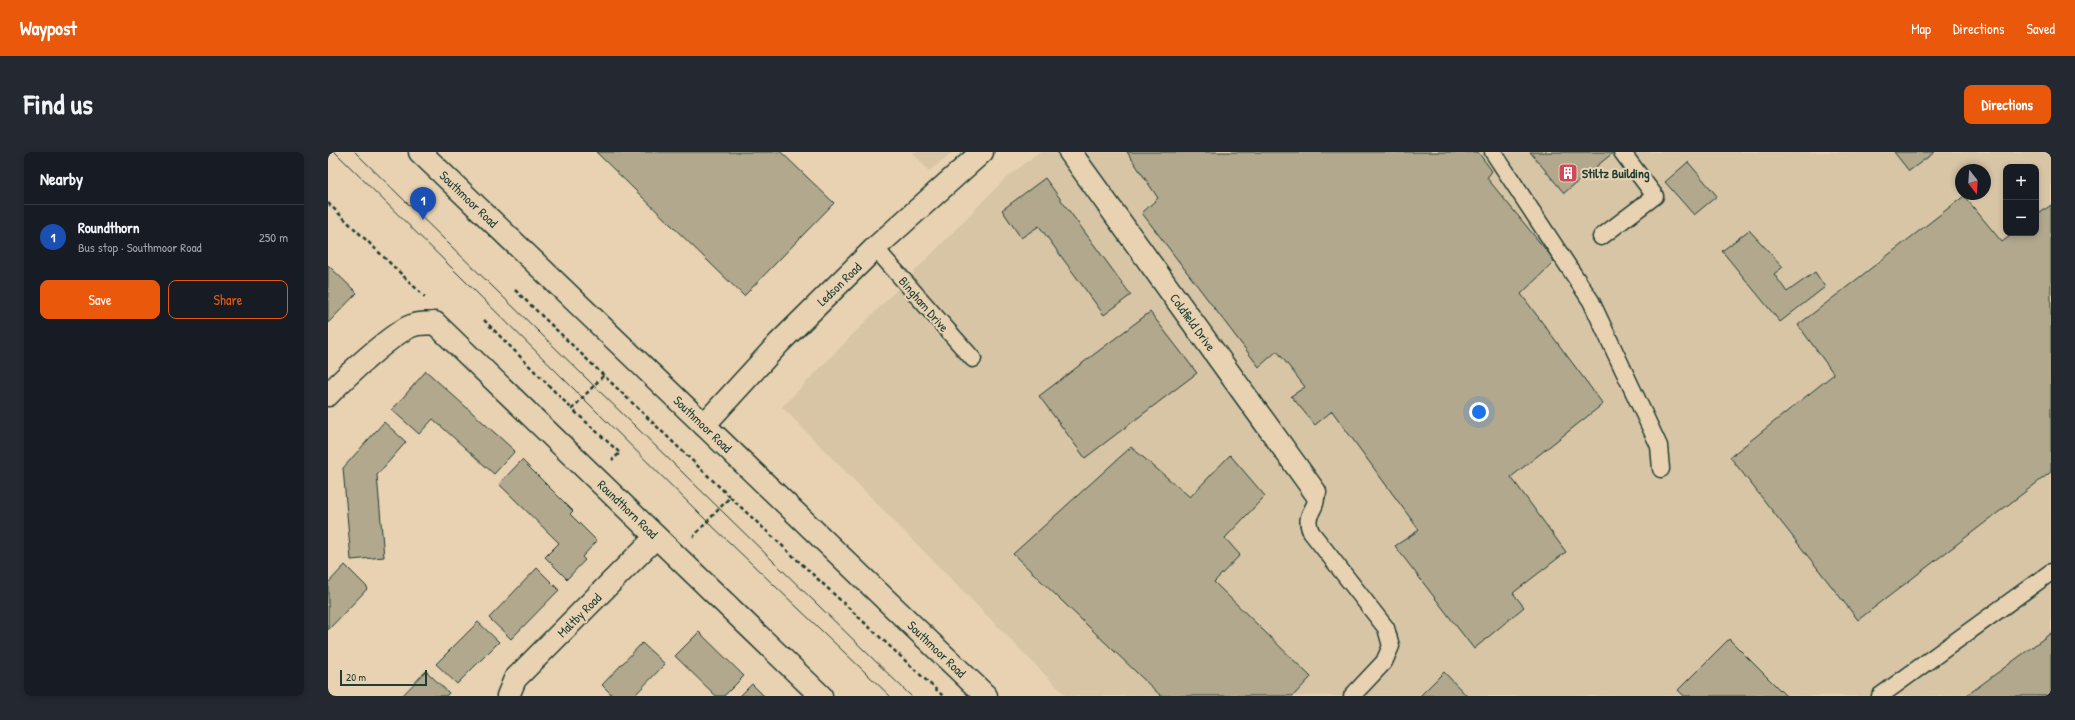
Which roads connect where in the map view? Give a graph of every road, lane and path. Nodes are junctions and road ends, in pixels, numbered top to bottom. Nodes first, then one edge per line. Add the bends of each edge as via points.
1 (420, 152) edge
2 (982, 152) edge
3 (1070, 152) edge
4 (1493, 152) edge
5 (1622, 152) edge
6 (328, 203) edge
7 (1601, 237) dead end
8 (875, 248) junction
9 (515, 290) dead end
10 (484, 320) dead end
11 (435, 323) junction
12 (973, 359) dead end
13 (603, 376) junction
14 (332, 382) edge
15 (594, 388) dead end
16 (572, 409) dead end
17 (704, 425) junction
18 (1661, 469) dead end
19 (1315, 492) joint
20 (730, 497) junction
21 (699, 531) dead end
22 (656, 537) junction
23 (2051, 572) edge
24 (508, 696) edge
25 (821, 696) edge
26 (943, 696) edge
27 (986, 696) edge
28 (1352, 696) edge
29 (1880, 696) edge

1 - 17 street, Southmoor Road
2 - 8 street, Ledson Road
3 - 19 street, Coldfield Drive
4 - 18 lane via 1591,301 1659,446
5 - 7 lane via 1655,196
6 - 11 path via 430,303
8 - 12 lane, Bingham Drive
8 - 17 street, Ledson Road via 779,343
9 - 13 path
10 - 16 path
11 - 14 street via 414,325 400,332
11 - 22 street, Roundthorn Road
13 - 15 path
13 - 20 path
17 - 27 street, Southmoor Road
19 - 28 lane via 1315,505 1308,517 1311,532 1386,628 1391,646 1384,662
20 - 21 path
20 - 26 path
22 - 24 street, Maltby Road via 515,679
22 - 25 street, Roundthorn Road
23 - 29 lane

